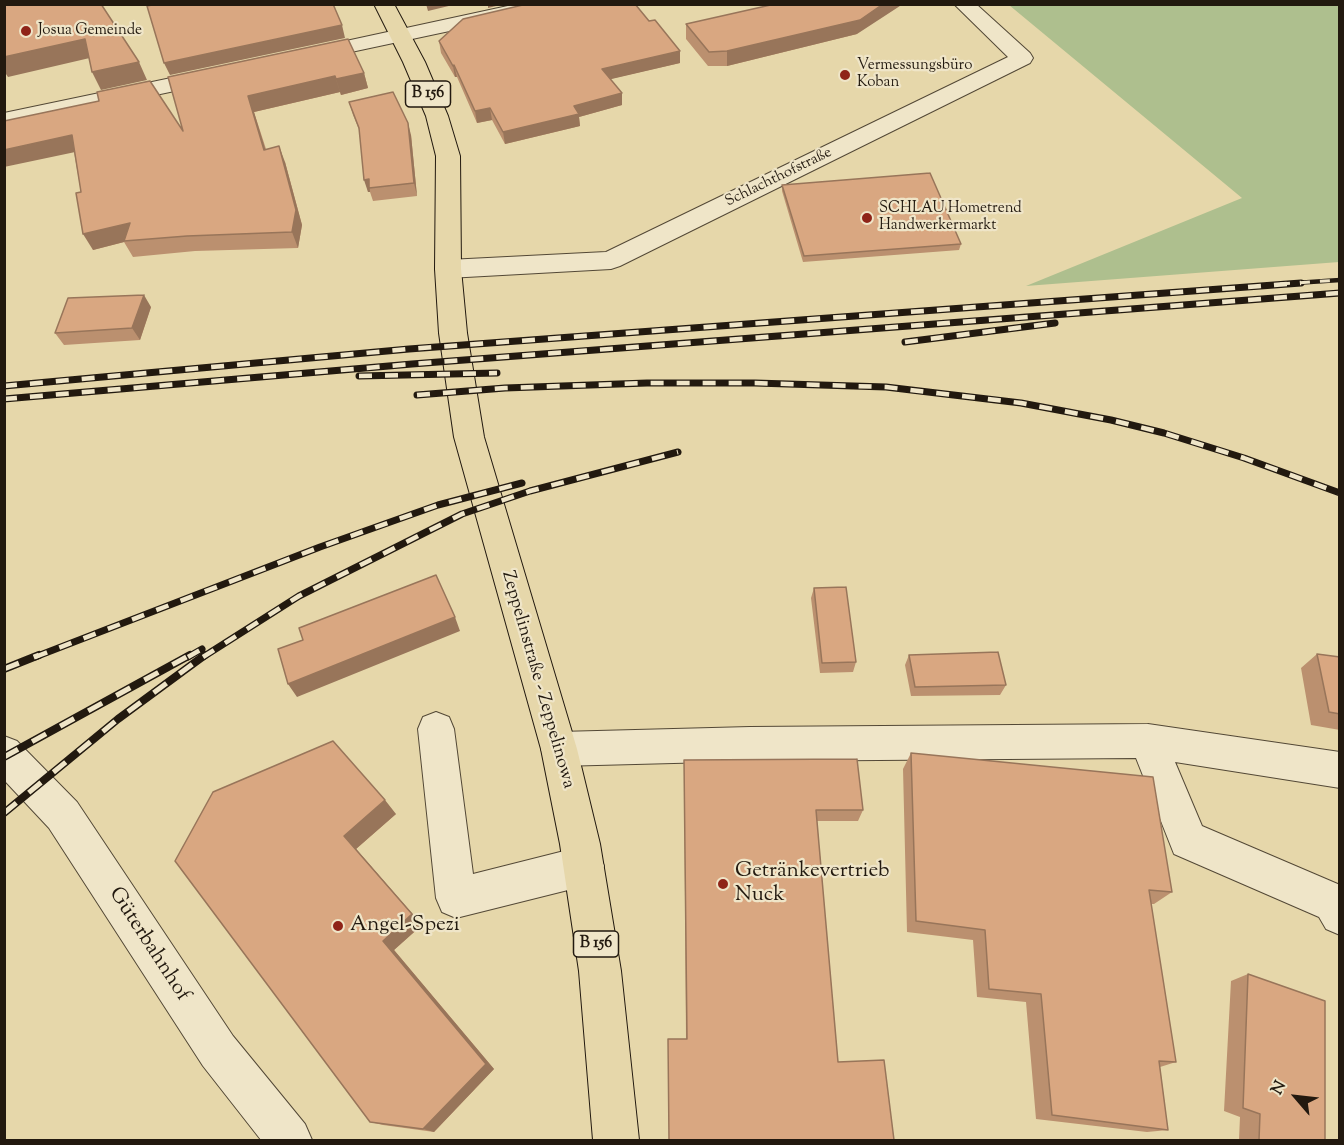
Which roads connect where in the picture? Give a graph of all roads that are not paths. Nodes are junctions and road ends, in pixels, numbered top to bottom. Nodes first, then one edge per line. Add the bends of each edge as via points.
1 (384, 4) edge
2 (548, 4) edge
3 (964, 4) edge
4 (401, 36) junction
5 (291, 59) edge
6 (238, 71) edge
7 (4, 120) edge
8 (448, 269) junction
9 (436, 729) dead end
10 (1148, 741) junction
11 (559, 750) junction
12 (9, 765) edge
13 (1340, 770) edge
14 (584, 866) junction
15 (1340, 915) edge
16 (289, 1140) edge
17 (616, 1140) edge

1 - 4 main road, B 156
2 - 4 street
3 - 8 street, Schlachthofstraße via 1023,58 611,260
4 - 5 street
4 - 8 main road, Zeppelinstraße - Zeppelinowa / B 156 via 437,116 448,156
6 - 7 street
8 - 11 main road, Zeppelinstraße - Zeppelinowa / B 156 via 453,333 470,437
9 - 14 street via 456,898
10 - 11 street via 750,744
10 - 13 street
10 - 15 street via 1188,840 1333,903
11 - 14 main road, Zeppelinstraße - Zeppelinowa / B 156
12 - 16 street, Güterbahnhof via 63,815 218,1051
14 - 17 main road, Zeppelinstraße - Zeppelinowa / B 156 via 600,971

